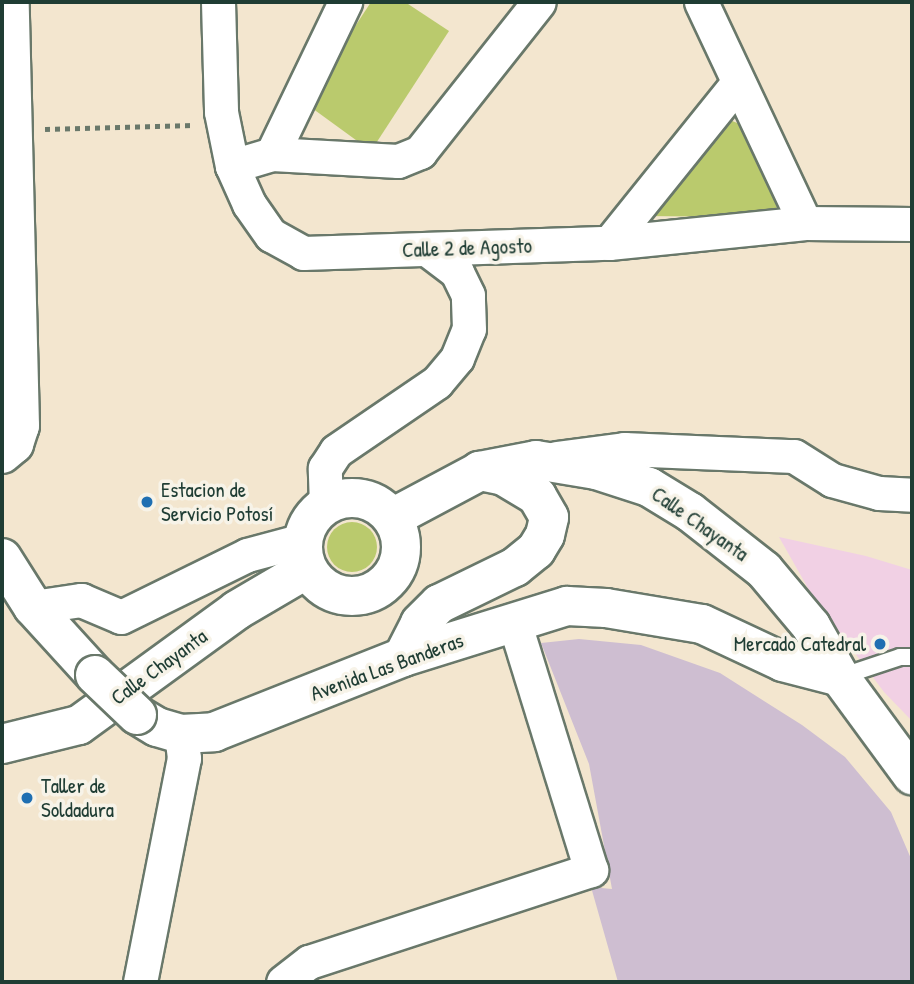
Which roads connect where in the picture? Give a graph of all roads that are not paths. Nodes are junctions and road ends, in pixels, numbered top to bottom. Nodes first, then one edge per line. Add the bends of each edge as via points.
1 (10, 2) edge
2 (218, 2) edge
3 (345, 2) edge
4 (539, 2) edge
5 (701, 2) edge
6 (737, 84) junction
7 (272, 154) junction
8 (232, 166) junction
9 (804, 223) junction
10 (912, 224) edge
11 (609, 243) junction
12 (428, 249) junction
13 (2, 454) edge
14 (536, 460) junction
15 (480, 471) junction
16 (912, 495) edge
17 (326, 505) junction
18 (392, 519) junction
19 (305, 554) junction
20 (2, 558) edge
21 (33, 607) junction
22 (515, 624) junction
23 (403, 657) junction
24 (912, 657) edge
25 (840, 677) junction
26 (181, 734) junction
27 (2, 744) edge
28 (912, 775) edge
29 (139, 982) edge
30 (283, 982) edge

1 - 13 main road via 19,426 14,444
2 - 8 street, Calle 2 de Agosto via 221,111
3 - 7 street
4 - 7 street via 420,152 398,161
5 - 6 street
6 - 9 street
6 - 11 street
7 - 8 street
8 - 12 street, Calle 2 de Agosto via 249,204 271,235 303,253
9 - 10 street, Calle 2 de Agosto
9 - 11 street, Calle 2 de Agosto
11 - 12 street, Calle 2 de Agosto
12 - 17 street via 457,272 468,295 469,329 457,358 437,382 336,451 325,468
14 - 15 main road, Calle Chayanta
14 - 16 street via 624,449 794,456 832,480 879,493
14 - 25 main road, Calle Chayanta via 596,470 649,487 690,512 764,570 811,626
15 - 18 main road, Calle Chayanta
15 - 23 main road via 503,476 537,496 549,517 545,535 536,550 515,567 439,604 420,623
17 - 18 main road via 340,499 369,501
17 - 19 main road, Calle Chayanta via 307,526
18 - 19 main road via 401,546 393,575 383,586 356,597 327,590
19 - 21 street via 247,555 121,617 81,600
19 - 27 main road, Calle Chayanta via 237,610 79,725
20 - 21 main road, Avenida Las Banderas
21 - 26 main road, Avenida Las Banderas, bridge via 137,715
22 - 23 main road, Avenida Las Banderas
22 - 25 main road, Avenida Las Banderas via 567,606 606,608 702,624 783,662
22 - 30 street via 591,870 309,962
23 - 26 main road, Avenida Las Banderas via 214,732
24 - 25 lane
25 - 28 main road, Calle Chayanta
26 - 29 street via 184,758

